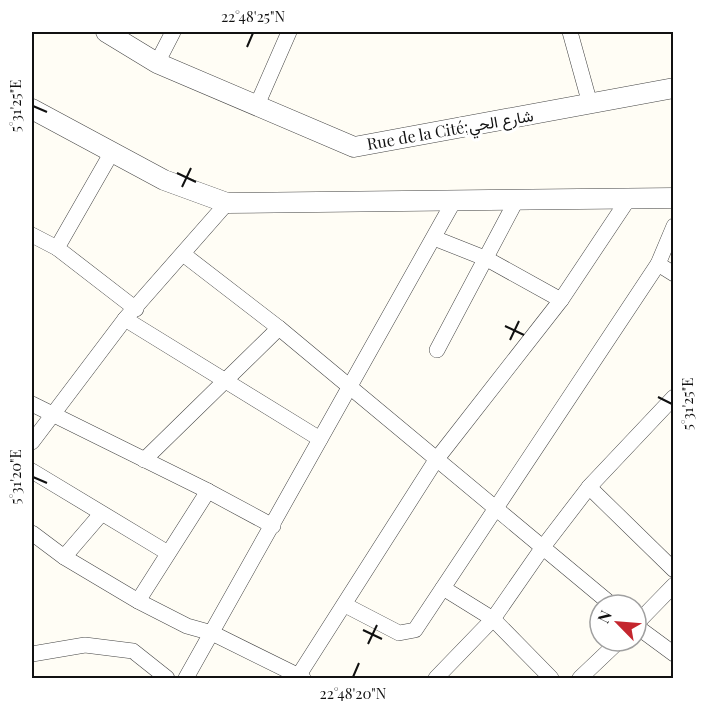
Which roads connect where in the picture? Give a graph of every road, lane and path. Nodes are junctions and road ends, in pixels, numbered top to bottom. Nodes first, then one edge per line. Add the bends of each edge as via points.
1 (106, 32) edge
2 (173, 32) edge
3 (289, 32) edge
4 (570, 32) edge
5 (157, 63) junction
6 (674, 88) edge
7 (590, 104) junction
8 (257, 105) junction
9 (32, 109) edge
10 (112, 152) junction
11 (629, 198) junction
12 (674, 198) edge
13 (455, 199) junction
14 (517, 199) junction
15 (227, 203) junction
16 (674, 226) edge
17 (32, 235) edge
18 (434, 238) junction
19 (57, 248) junction
20 (183, 254) junction
21 (487, 259) junction
22 (658, 264) junction
23 (674, 274) edge
24 (561, 300) junction
25 (130, 314) junction
26 (279, 328) junction
27 (438, 350) dead end
28 (226, 380) junction
29 (350, 385) junction
30 (674, 397) edge
31 (32, 404) edge
32 (52, 416) junction
33 (320, 439) junction
34 (32, 442) edge
35 (144, 460) junction
36 (436, 460) junction
37 (32, 471) edge
38 (589, 487) junction
39 (208, 491) junction
40 (495, 507) junction
41 (101, 514) junction
42 (273, 526) junction
43 (32, 533) edge
44 (543, 547) junction
45 (168, 554) junction
46 (64, 557) junction
47 (674, 570) edge
48 (674, 585) edge
49 (443, 588) junction
50 (598, 593) edge
51 (138, 601) junction
52 (345, 604) junction
53 (648, 612) edge
54 (493, 619) junction
55 (212, 633) junction
56 (648, 634) edge
57 (606, 653) edge
58 (32, 654) edge
59 (674, 654) edge
60 (167, 678) edge
61 (186, 678) edge
62 (299, 678) edge
63 (436, 678) edge
64 (550, 678) edge
65 (580, 678) edge

1 - 5 street, Rue de la Cité;شارع الحي
2 - 5 street
3 - 8 street
4 - 7 street
5 - 8 street, Rue de la Cité;شارع الحي
6 - 7 street, Rue de la Cité;شارع الحي
7 - 8 street, Rue de la Cité;شارع الحي via 354,147
9 - 10 street
10 - 15 street via 164,180
10 - 19 street
11 - 12 street
11 - 14 street
11 - 24 street
13 - 14 street
13 - 15 street
13 - 18 street
14 - 21 street
15 - 20 street
16 - 22 street
17 - 19 street
18 - 21 street
18 - 29 street
19 - 25 street
20 - 25 street
20 - 26 street
21 - 24 street
21 - 27 street
22 - 23 street
22 - 40 street
24 - 36 street
25 - 28 street
25 - 32 street
26 - 28 street
26 - 29 street
28 - 33 street
28 - 35 street
29 - 33 street
29 - 36 street
30 - 38 street
31 - 32 street
32 - 34 street
32 - 35 street
33 - 42 street
35 - 39 street
36 - 40 street
36 - 52 street
37 - 41 street
38 - 44 street
38 - 47 street
39 - 42 street
39 - 45 street
40 - 44 street
40 - 49 street
41 - 45 street
41 - 46 street
42 - 55 street
43 - 46 street
44 - 50 street
44 - 54 street
45 - 51 street
46 - 51 street
48 - 53 street
49 - 52 street via 415,630 408,633 399,633
49 - 54 street
51 - 55 street via 187,627
52 - 62 street
54 - 63 street
54 - 64 street
55 - 61 street
55 - 62 street
56 - 59 street
57 - 65 street
58 - 60 street via 84,645 133,651

